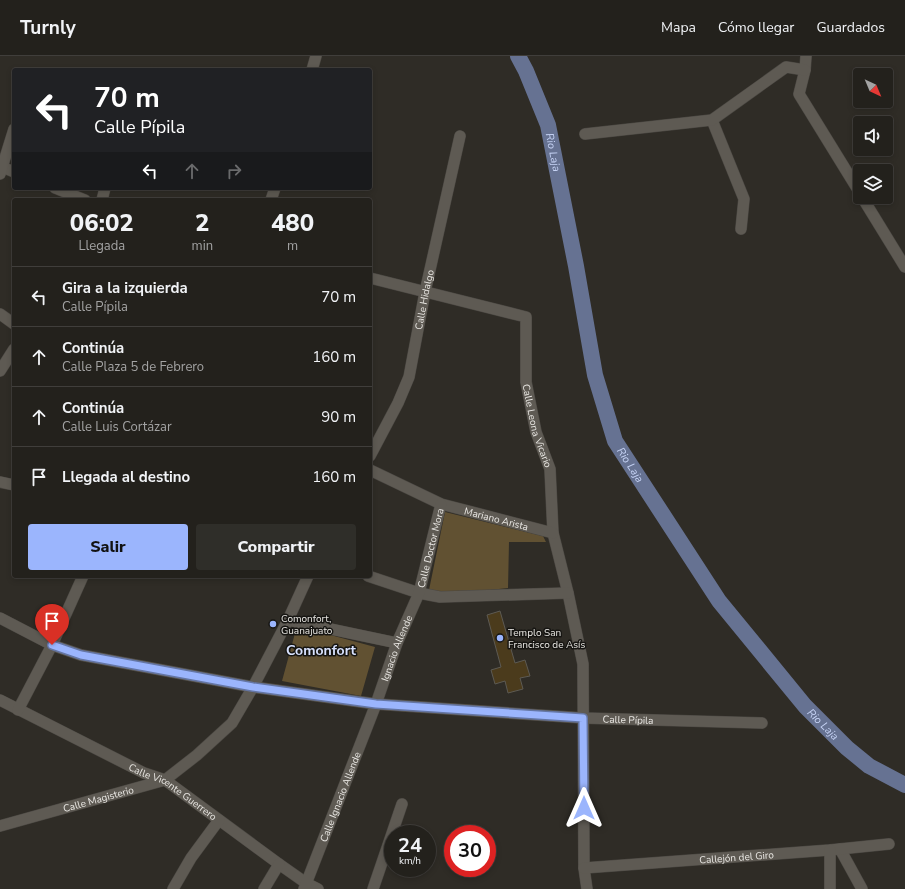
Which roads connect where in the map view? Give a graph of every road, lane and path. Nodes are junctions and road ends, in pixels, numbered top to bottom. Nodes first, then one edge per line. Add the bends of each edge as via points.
1 (316, 56) edge
2 (806, 56) edge
3 (313, 68) edge
4 (805, 70) junction
5 (712, 120) junction
6 (585, 134) dead end
7 (12, 135) edge
8 (460, 136) dead end
9 (1, 169) edge
10 (12, 172) edge
11 (853, 183) edge
12 (60, 190) edge
13 (80, 198) edge
14 (866, 204) edge
15 (741, 229) dead end
16 (905, 267) edge
17 (372, 279) edge
18 (425, 292) junction
19 (0, 314) edge
20 (12, 323) edge
21 (12, 351) edge
22 (0, 371) edge
23 (372, 452) edge
24 (372, 471) edge
25 (0, 482) edge
26 (12, 485) edge
27 (441, 504) junction
28 (553, 533) junction
29 (372, 577) edge
30 (82, 578) edge
31 (307, 578) edge
32 (419, 593) junction
33 (568, 593) junction
34 (0, 618) edge
35 (288, 620) junction
36 (397, 643) junction
37 (52, 645) junction
38 (253, 687) junction
39 (0, 700) edge
40 (376, 704) junction
41 (18, 710) junction
42 (583, 718) junction
43 (762, 723) dead end
44 (165, 780) junction
45 (402, 804) dead end
46 (219, 820) junction
47 (0, 826) edge
48 (889, 844) dead end
49 (835, 850) junction
50 (279, 864) junction
51 (584, 868) junction
52 (305, 886) edge
53 (173, 889) edge
54 (264, 889) edge
55 (318, 889) edge
56 (372, 889) edge
57 (587, 889) edge
58 (830, 889) edge
59 (862, 889) edge

1 - 3 street
2 - 4 street
4 - 5 street via 786,67
4 - 11 street via 799,94
5 - 6 street
5 - 15 street via 744,199
7 - 9 street
8 - 18 street, Calle Hidalgo
9 - 10 street
12 - 13 street
14 - 16 street
17 - 18 street
18 - 23 street, Calle Hidalgo via 409,377
18 - 28 street, Calle Leona Vicario via 526,317 526,382 536,432 550,469
19 - 20 street
21 - 22 street
24 - 27 street, Mariano Arista
25 - 26 street
27 - 28 street, Mariano Arista
27 - 32 street, Calle Doctor Mora
28 - 33 street, Calle Leona Vicario
29 - 32 street
30 - 37 street
31 - 35 street, Calle Magisterio
32 - 33 street via 440,597
32 - 36 street, Ignacio Allende
33 - 42 street, Calle Leona Vicario via 583,664
34 - 37 street, Calle Pípila
35 - 36 street
35 - 38 street, Calle Magisterio
36 - 40 street, Ignacio Allende
37 - 38 street, Calle Pípila via 81,655
37 - 41 street
38 - 40 street, Calle Pípila
38 - 44 street, Calle Magisterio via 232,723
39 - 41 street, Calle Vicente Guerrero
40 - 42 street, Calle Pípila
40 - 52 street, Calle Ignacio Allende
41 - 44 street, Calle Vicente Guerrero via 144,773
42 - 43 street, Calle Pípila
42 - 51 street, Calle Leona Vicario
44 - 46 street, Calle Vicente Guerrero
44 - 47 street, Calle Magisterio
45 - 56 street
46 - 50 street, Calle Vicente Guerrero
46 - 53 street via 191,858
48 - 49 street, Callejón del Giro
49 - 51 street, Callejón del Giro
49 - 58 street
49 - 59 street
50 - 52 street, Calle Vicente Guerrero
50 - 54 street
51 - 57 street, Calle Leona Vicario
52 - 55 street, Calle Vicente Guerrero

